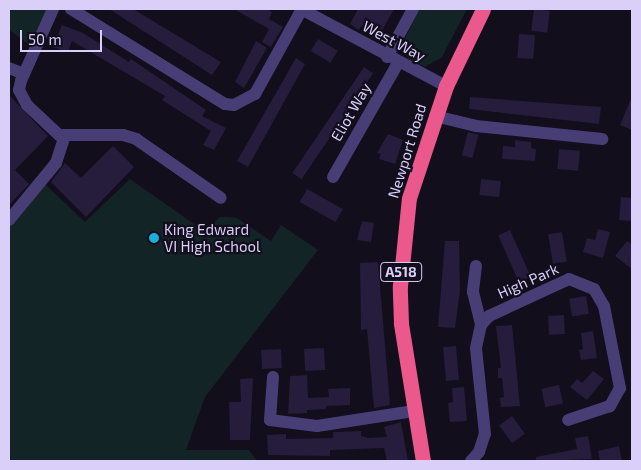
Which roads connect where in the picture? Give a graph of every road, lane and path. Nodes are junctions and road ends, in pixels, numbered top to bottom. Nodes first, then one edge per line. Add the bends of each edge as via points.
1 (53, 9) edge
2 (72, 9) edge
3 (302, 9) edge
4 (413, 9) edge
5 (483, 9) edge
6 (392, 60) junction
7 (9, 68) edge
8 (24, 74) junction
9 (446, 86) junction
10 (435, 116) junction
11 (65, 136) junction
12 (602, 140) dead end
13 (333, 177) dead end
14 (221, 198) dead end
15 (9, 220) edge
16 (476, 266) dead end
17 (480, 325) junction
18 (273, 377) dead end
19 (414, 412) junction
20 (568, 420) dead end
21 (423, 461) edge
22 (471, 461) edge

1 - 8 street
2 - 3 street via 225,104 234,105 255,94
3 - 6 street, West Way
4 - 6 street, Eliot Way
5 - 9 highway, Newport Road / A518
6 - 9 street, West Way
6 - 13 street, Eliot Way
7 - 8 street
8 - 11 street via 19,90 21,98 59,135
9 - 10 highway, Newport Road / A518
10 - 12 street via 476,126
10 - 19 highway, Newport Road / A518 via 409,198 400,286 401,323
11 - 14 street via 123,135 136,138
11 - 15 street via 56,163
16 - 17 street via 472,292
17 - 20 street, High Park via 489,316 569,279 594,289 604,306 620,388 610,406
17 - 22 street via 476,348 485,434 479,452
18 - 19 street via 270,420 317,426
19 - 21 highway, Newport Road / A518

